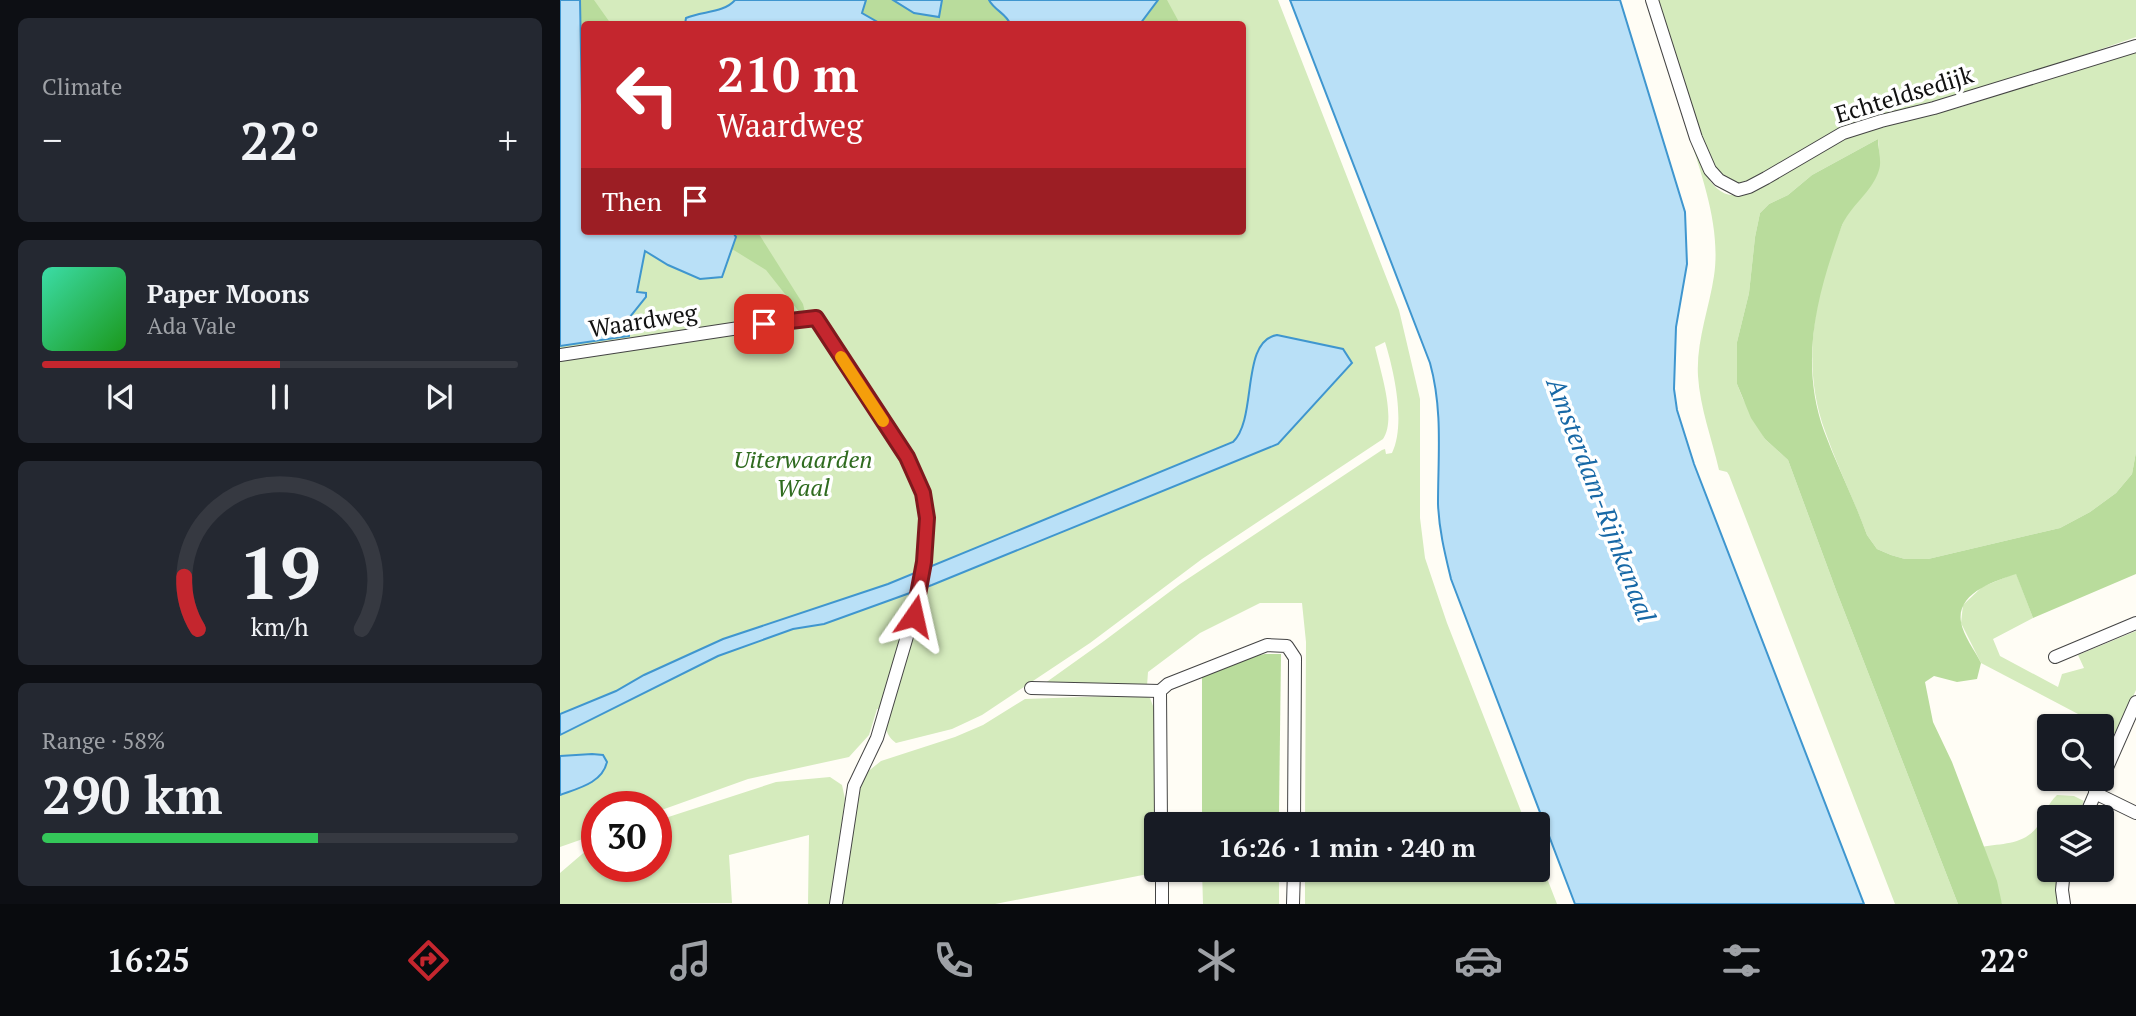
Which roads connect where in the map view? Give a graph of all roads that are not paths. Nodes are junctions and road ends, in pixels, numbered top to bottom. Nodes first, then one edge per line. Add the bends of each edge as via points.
1 (1652, 0) edge
2 (2136, 46) edge
3 (560, 355) edge
4 (2136, 623) edge
5 (2055, 657) dead end
6 (1031, 688) dead end
7 (1160, 691) junction
8 (2136, 702) edge
9 (2114, 752) edge
10 (2095, 793) joint
11 (2090, 805) edge
12 (1161, 812) edge
13 (1294, 812) edge
14 (2136, 813) edge
15 (1162, 882) edge
16 (1294, 882) edge
17 (2063, 882) edge
18 (836, 904) edge
19 (1162, 904) edge
20 (1293, 904) edge
21 (2064, 904) edge

1 - 2 street, Echteldsedijk via 1705,160 1719,180 1738,190 1843,132
3 - 18 street, Waardweg via 816,318 907,457 923,493 927,518 924,562 877,738 855,786
4 - 5 street
6 - 7 street
7 - 12 street
7 - 13 street via 1267,645 1287,646 1295,658
8 - 9 street
10 - 11 street
10 - 14 street
15 - 19 street
16 - 20 street
17 - 21 street

